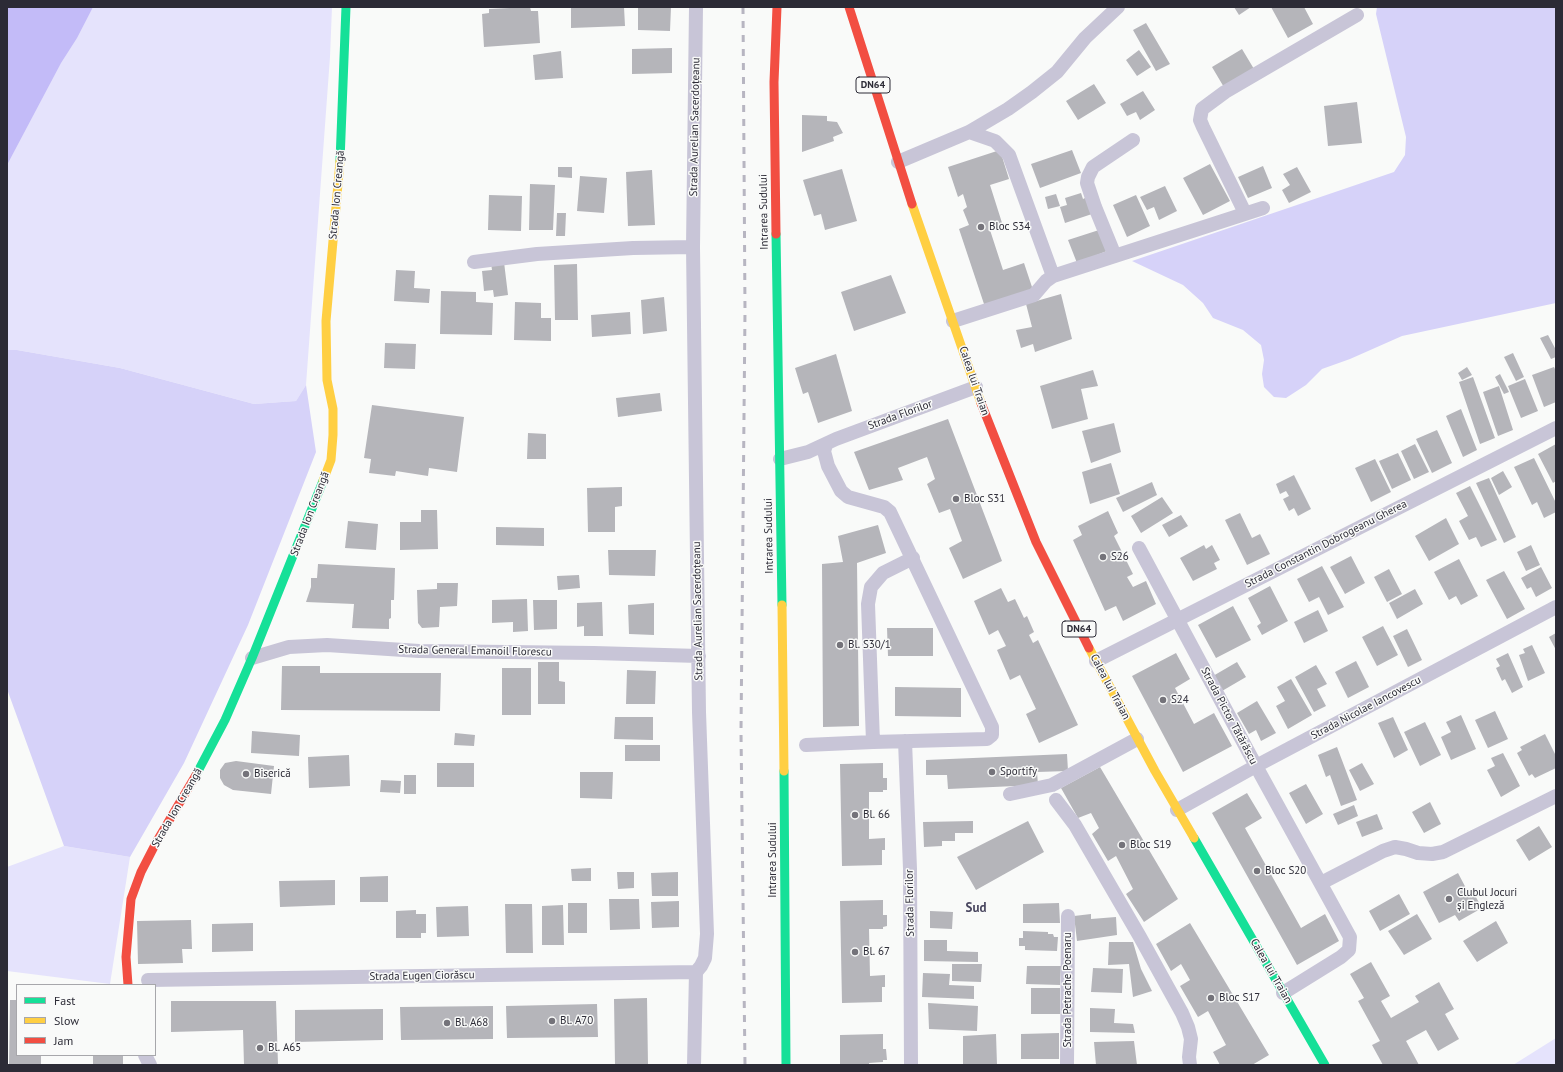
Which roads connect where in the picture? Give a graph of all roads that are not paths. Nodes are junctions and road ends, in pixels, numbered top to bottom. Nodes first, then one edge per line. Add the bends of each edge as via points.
1 (346, 7) edge
2 (696, 7) edge
3 (777, 7) edge
4 (849, 7) edge
5 (1118, 7) edge
6 (1358, 15) dead end
7 (969, 132) junction
8 (1132, 140) dead end
9 (898, 162) junction
10 (1263, 208) dead end
11 (1245, 213) junction
12 (693, 247) junction
13 (1115, 256) junction
14 (474, 262) dead end
15 (1052, 276) junction
16 (953, 322) junction
17 (976, 387) junction
18 (1556, 428) edge
19 (826, 444) junction
20 (780, 459) junction
21 (1139, 548) dead end
22 (913, 558) junction
23 (1556, 607) edge
24 (1177, 619) junction
25 (699, 656) junction
26 (252, 658) junction
27 (1096, 661) junction
28 (1137, 739) junction
29 (905, 741) junction
30 (873, 742) junction
31 (806, 745) dead end
32 (1256, 766) junction
33 (1010, 794) dead end
34 (1556, 796) edge
35 (1056, 800) dead end
36 (1177, 810) junction
37 (1321, 883) junction
38 (1068, 916) dead end
39 (696, 972) junction
40 (148, 980) dead end
41 (128, 984) edge
42 (1283, 993) junction
43 (146, 1056) edge
44 (1318, 1063) edge
45 (150, 1065) edge
46 (694, 1065) edge
47 (786, 1065) edge
48 (911, 1065) edge
49 (1067, 1065) edge
50 (1190, 1065) edge

1 - 26 street, Strada Ion Creangă via 342,151 326,321 327,380 333,409 331,460 316,504
2 - 12 street, Strada Aurelian Sacerdoțeanu
3 - 20 street, Intrarea Sudului via 774,90
4 - 9 street, Calea lui Traian / DN64
5 - 7 street via 1085,38 1056,72 1008,109
6 - 11 street via 1225,92 1202,109 1200,120
7 - 9 street
7 - 15 street via 995,141 1009,155
8 - 13 street via 1093,168 1087,183
9 - 16 street, Calea lui Traian / DN64
10 - 11 street
11 - 13 street
12 - 14 street via 537,254
12 - 25 street, Strada Aurelian Sacerdoțeanu
13 - 15 street
15 - 16 street via 1034,295
16 - 17 street, Calea lui Traian / DN64
17 - 19 street, Strada Florilor
17 - 27 street, Calea lui Traian / DN64 via 1020,506
18 - 24 street, Strada Constantin Dobrogeanu Gherea
19 - 20 street, Strada Florilor via 808,452
19 - 22 street via 824,451 828,466 841,491 848,497 884,506 890,512
20 - 47 street, Intrarea Sudului
21 - 24 street, Strada Pictor Tătărăscu
22 - 29 street via 992,727 992,735 987,739
22 - 30 street via 883,573 871,587 868,604
23 - 32 street, Strada Nicolae Iancovescu
24 - 27 street, Strada Constantin Dobrogeanu Gherea
24 - 32 street, Strada Pictor Tătărăscu
25 - 26 street, Strada General Emanoil Florescu via 419,652 327,645 290,647
25 - 39 street, Strada Aurelian Sacerdoțeanu via 707,934 705,958
26 - 41 street, Strada Ion Creangă via 226,720 141,872 131,899 126,957
27 - 28 street, Calea lui Traian / DN64
28 - 33 street via 1052,785
28 - 36 street, Calea lui Traian / DN64
29 - 30 street
29 - 48 street, Strada Florilor via 910,869
30 - 31 street
32 - 36 street, Strada Nicolae Iancovescu
32 - 37 street, Strada Pictor Tătărăscu
34 - 37 street via 1443,852 1418,853 1395,847 1382,850
35 - 50 street via 1075,825 1182,1014 1190,1039
36 - 42 street, Calea lui Traian / DN64
37 - 42 street, Strada Pictor Tătărăscu via 1350,937 1349,950
38 - 49 street, Strada Petrache Poenaru
39 - 40 street, Strada Eugen Ciorăscu
39 - 46 street
42 - 44 street, Calea lui Traian / DN64
43 - 45 street

